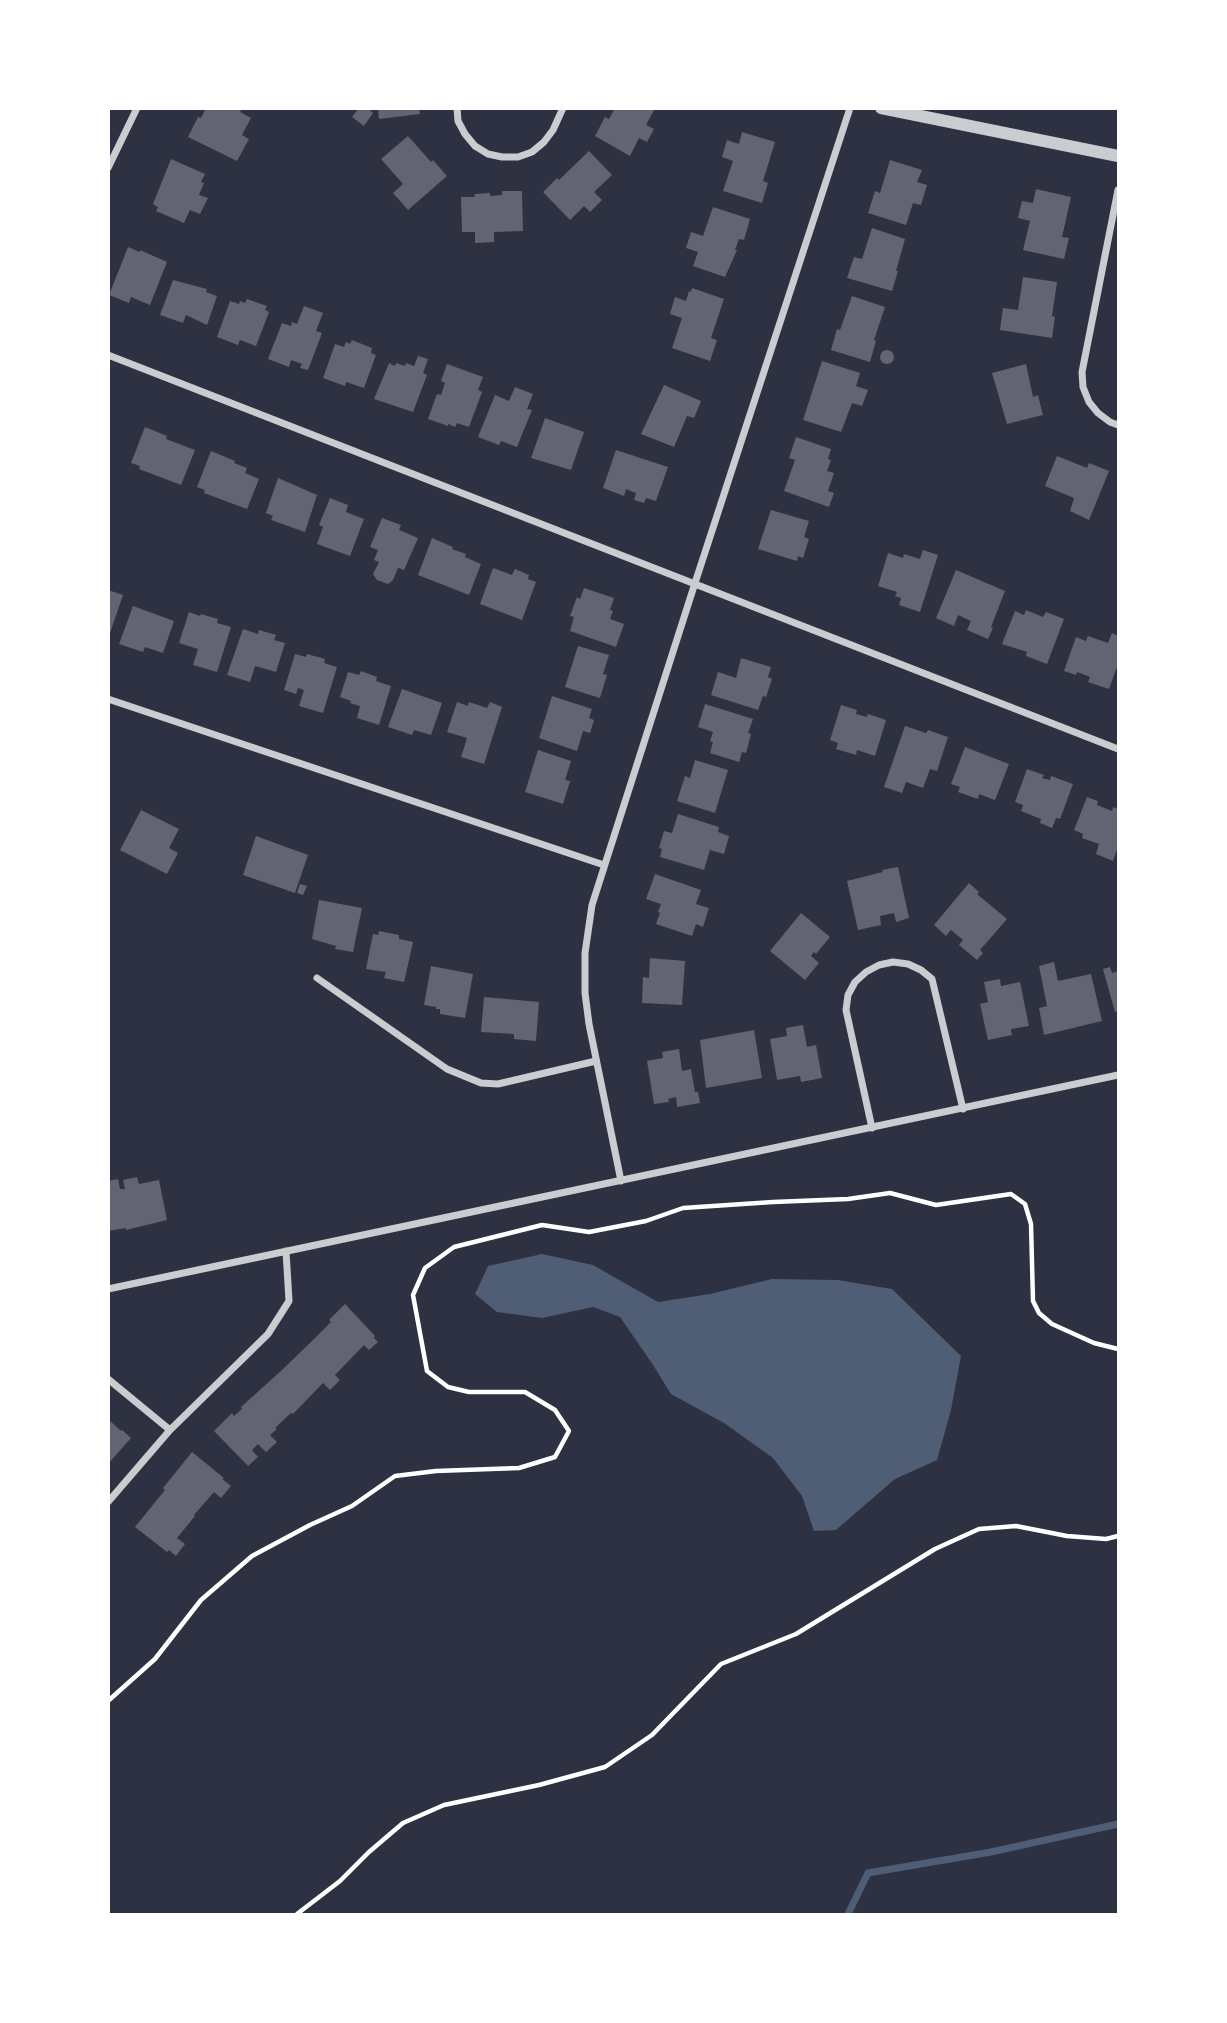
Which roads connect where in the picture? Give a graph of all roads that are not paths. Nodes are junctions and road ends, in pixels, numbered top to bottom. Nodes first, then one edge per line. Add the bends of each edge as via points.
1 (137, 108) edge
2 (457, 108) edge
3 (563, 108) edge
4 (850, 108) edge
5 (881, 108) edge
6 (1118, 156) edge
7 (108, 168) edge
8 (1118, 190) edge
9 (108, 355) edge
10 (1118, 425) edge
11 (695, 583) junction
12 (108, 699) edge
13 (1118, 749) edge
14 (604, 865) junction
15 (317, 978) dead end
16 (596, 1061) junction
17 (1118, 1075) edge
18 (963, 1109) junction
19 (872, 1128) junction
20 (621, 1181) junction
21 (286, 1251) junction
22 (108, 1289) edge
23 (108, 1379) edge
24 (170, 1430) junction
25 (108, 1502) edge

1 - 7 street
2 - 3 street via 458,121 475,146 502,157 532,152 553,130
4 - 11 street
5 - 6 street
8 - 10 street via 1082,372 1089,401 1098,413
9 - 11 street
11 - 13 street
11 - 14 street
12 - 14 street
14 - 16 street via 592,905 586,953 586,1003
15 - 16 street via 447,1069 481,1083 498,1084
16 - 20 street
17 - 18 street
18 - 19 street
18 - 19 street via 932,979 908,964 879,964 855,982 846,1010
19 - 20 street
20 - 21 street
21 - 22 street
21 - 24 street via 289,1301 268,1334
23 - 24 street
24 - 25 street

